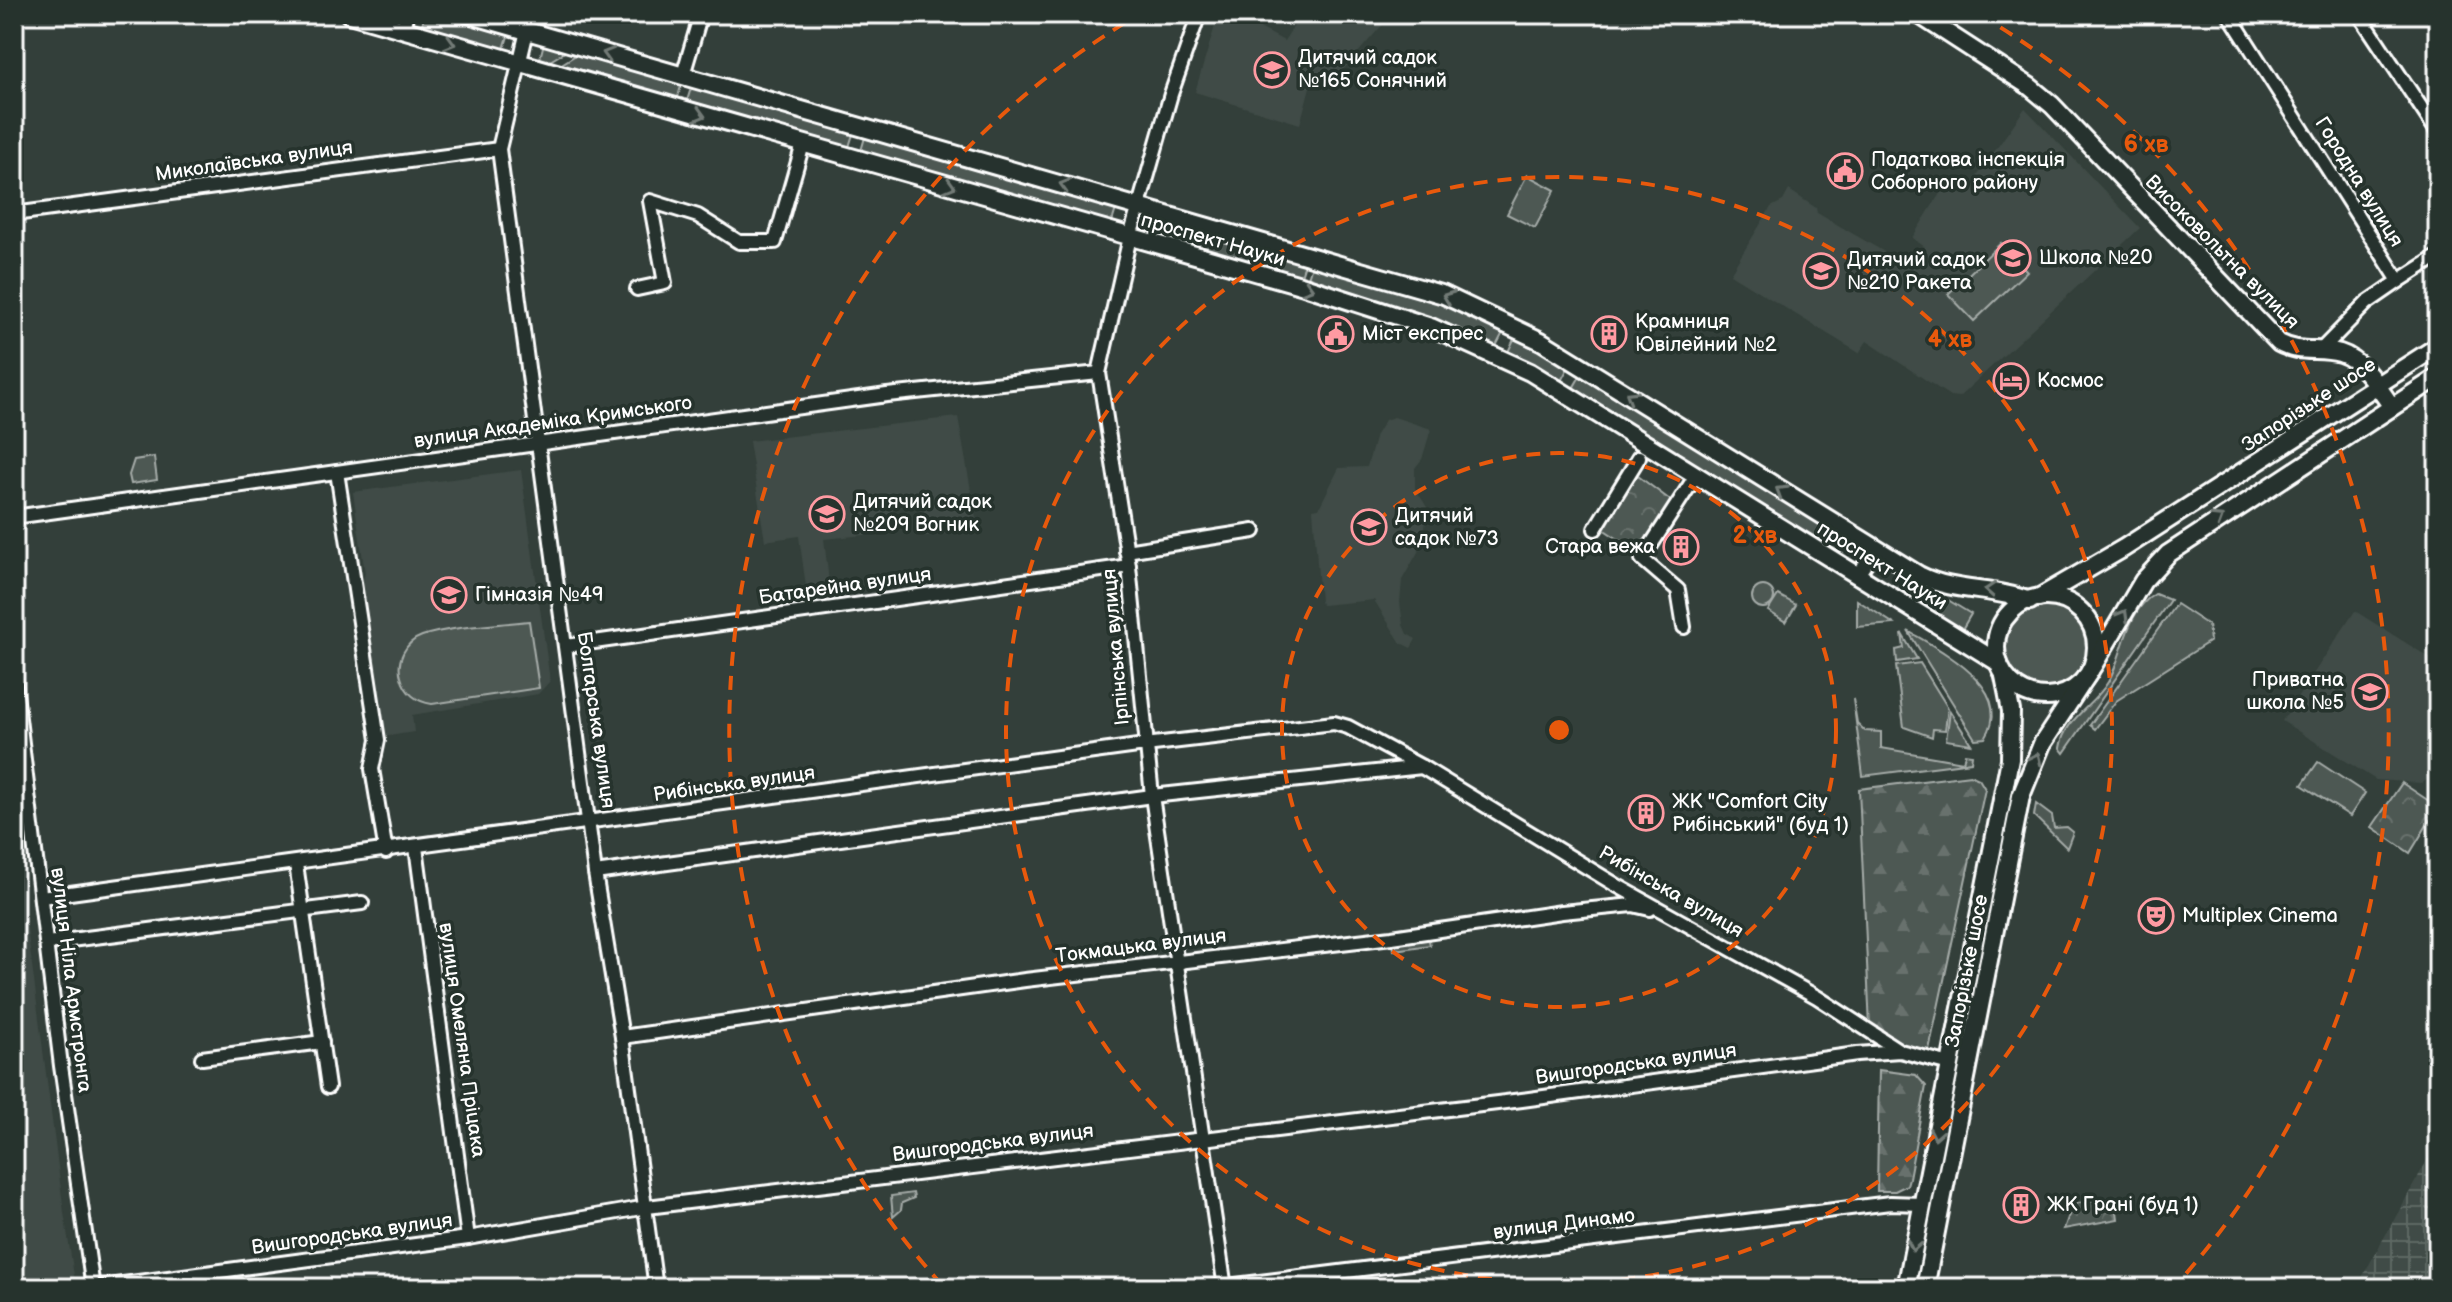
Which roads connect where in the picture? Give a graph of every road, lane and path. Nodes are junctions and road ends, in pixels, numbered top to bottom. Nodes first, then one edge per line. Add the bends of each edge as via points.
1 (349, 14) edge
2 (468, 14) edge
3 (701, 14) edge
4 (1199, 14) edge
5 (1918, 14) edge
6 (2229, 14) edge
7 (2359, 14) edge
8 (405, 22) edge
9 (527, 31) junction
10 (519, 63) junction
11 (683, 75) junction
12 (2438, 133) edge
13 (803, 144) junction
14 (499, 149) junction
15 (1140, 206) junction
16 (14, 214) edge
17 (1130, 237) junction
18 (2438, 256) edge
19 (2399, 281) junction
20 (637, 289) dead end
21 (2438, 346) edge
22 (2319, 352) junction
23 (1099, 373) junction
24 (2438, 377) edge
25 (2376, 385) junction
26 (2392, 407) junction
27 (537, 445) junction
28 (1639, 457) dead end
29 (337, 472) junction
30 (1697, 474) junction
31 (14, 517) edge
32 (1595, 529) dead end
33 (1254, 531) dead end
34 (1875, 549) junction
35 (1126, 551) junction
36 (1129, 566) junction
37 (1858, 575) junction
38 (2034, 599) junction
39 (1684, 627) dead end
40 (566, 646) junction
41 (2002, 669) junction
42 (2090, 672) junction
43 (14, 677) edge
44 (1145, 745) junction
45 (1422, 767) junction
46 (1152, 796) junction
47 (590, 824) junction
48 (416, 847) junction
49 (386, 852) junction
50 (296, 864) junction
51 (595, 873) junction
52 (41, 897) junction
53 (362, 903) dead end
54 (303, 911) junction
55 (1665, 913) junction
56 (47, 943) junction
57 (1178, 961) junction
58 (622, 1037) junction
59 (322, 1042) junction
60 (1900, 1051) junction
61 (202, 1058) dead end
62 (1950, 1064) junction
63 (328, 1087) dead end
64 (1204, 1136) junction
65 (1922, 1204) junction
66 (647, 1207) junction
67 (468, 1238) junction
68 (1225, 1287) edge
69 (93, 1288) edge
70 (656, 1288) edge
71 (1211, 1288) edge
72 (1906, 1288) edge
73 (1925, 1288) edge

1 - 8 main road, проспект Науки
2 - 9 main road, проспект Науки
3 - 11 street
4 - 15 street, Ірпінська вулиця
5 - 22 main road, Високовольтна вулиця via 2052,105 2279,343
6 - 19 street, Городна вулиця
7 - 12 street
8 -> 10 main road, проспект Науки
9 - 10 street, Болгарська вулиця
11 -> 9 main road, проспект Науки
10 -> 13 main road, проспект Науки
10 - 14 street, Болгарська вулиця
15 -> 11 main road, проспект Науки
13 -> 17 main road, проспект Науки
13 - 20 street via 775,242 739,242 698,216 650,201 665,283
14 - 16 street, Миколаївська вулиця
14 - 27 street, Болгарська вулиця
15 - 17 street, Ірпінська вулиця
34 -> 15 main road, проспект Науки via 1504,321 1444,295
17 - 23 street, Ірпінська вулиця
17 -> 30 main road, проспект Науки via 1304,286 1461,339 1530,372
18 - 19 street
19 - 22 street via 2367,303
21 - 25 main road, Запорізьке шосе
22 - 25 main road, Високовольтна вулиця via 2341,353
23 - 27 street, вулиця Академіка Кримського via 887,395
23 - 35 street, Ірпінська вулиця
24 - 26 main road, Запорізьке шосе
25 - 26 main road, Високовольтна вулиця
25 - 38 main road, Запорізьке шосе via 2124,548
42 -> 26 main road, Запорізьке шосе via 2143,581 2168,554
27 - 29 street, вулиця Академіка Кримського
27 - 40 street, Болгарська вулиця
28 - 32 street
29 - 31 street, вулиця Академіка Кримського
29 - 49 street via 378,740 372,769
30 - 37 main road, проспект Науки
30 - 39 street via 1642,559 1678,590
33 - 35 street
34 - 37 street
38 -> 34 main road, проспект Науки via 1937,583
35 - 36 street, Ірпінська вулиця
36 - 40 street, Батарейна вулиця
36 - 44 street, Ірпінська вулиця
37 - 41 main road, проспект Науки
38 - 41 main road via 2018,606 2001,625 1997,637
38 - 42 main road via 2068,602 2081,612 2096,639
40 - 47 street, Болгарська вулиця
41 - 42 main road via 2023,691 2051,697 2065,694
41 - 62 main road, Запорізьке шосе via 2011,711 2010,759
73 -> 42 main road, Запорізьке шосе via 2021,796 2042,744
43 - 52 street, вулиця Ніла Армстронга
44 - 45 street, Рибінська вулиця via 1334,723
44 - 46 street, Ірпінська вулиця
44 - 47 street, Рибінська вулиця
45 - 46 street
45 - 55 street, Рибінська вулиця
46 - 51 street
46 - 57 street, Ірпінська вулиця
47 - 48 street, Рибінська вулиця
47 - 51 street, Болгарська вулиця
48 - 49 street, Рибінська вулиця
48 - 67 street, вулиця Омеляна Пріцака
49 - 50 street, Рибінська вулиця
50 - 52 street, Рибінська вулиця
50 - 54 street
51 - 58 street, Болгарська вулиця
52 - 56 street, вулиця Ніла Армстронга
53 - 54 street
54 - 56 street
54 - 59 street
55 - 57 street, Токмацька вулиця via 1633,905
55 - 60 street, Рибінська вулиця via 1817,997
56 - 69 street, вулиця Ніла Армстронга
57 - 58 street, Токмацька вулиця
57 - 64 street, Ірпінська вулиця
58 - 66 street, Болгарська вулиця
59 - 61 street
59 - 63 street
60 - 62 street
60 - 64 street, Вишгородська вулиця
62 -> 65 main road, Запорізьке шосе
64 - 66 street, Вишгородська вулиця
64 - 68 street, Ірпінська вулиця
65 - 68 street, вулиця Динамо via 1890,1203
65 -> 72 main road, Запорізьке шосе
66 - 67 street, Вишгородська вулиця
66 - 70 street, Болгарська вулиця
67 - 69 street, Вишгородська вулиця
68 - 71 street, вулиця Динамо

